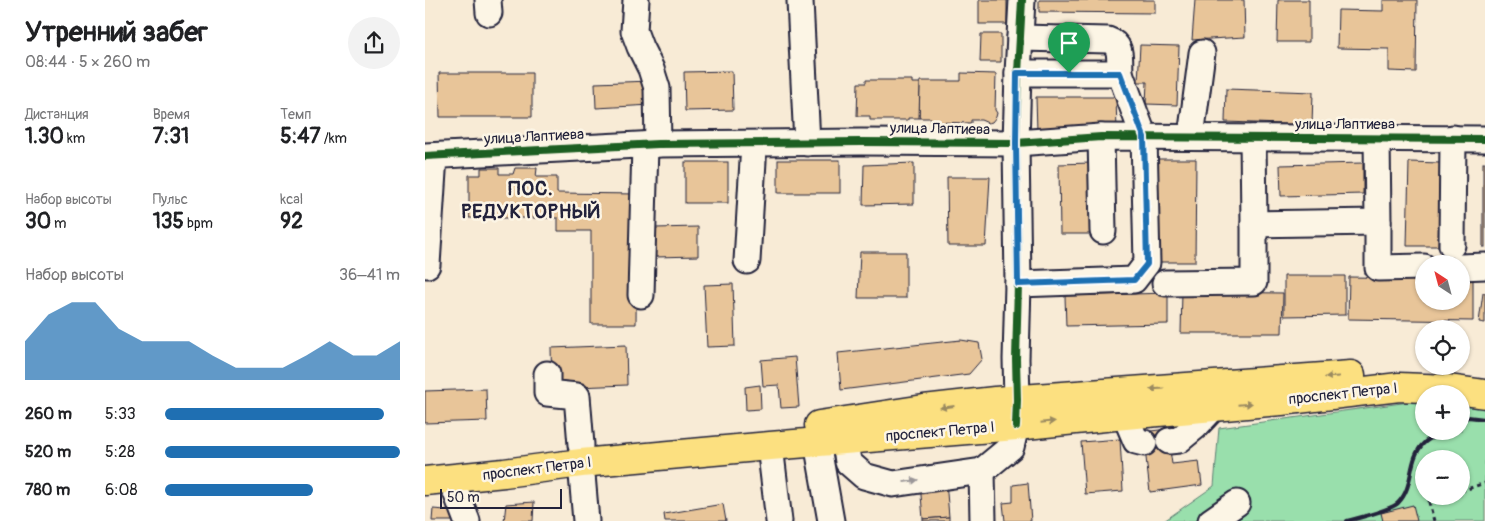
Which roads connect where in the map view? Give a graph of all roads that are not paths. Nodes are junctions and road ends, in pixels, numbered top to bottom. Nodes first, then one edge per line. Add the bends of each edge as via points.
1 (636, 0) edge
2 (1022, 0) edge
3 (800, 1) dead end
4 (1021, 38) junction
5 (1202, 54) dead end
6 (1017, 73) junction
7 (1120, 73) junction
8 (1101, 137) junction
9 (1144, 137) junction
10 (1191, 137) junction
11 (1253, 138) junction
12 (1377, 138) junction
13 (1453, 138) junction
14 (1485, 139) edge
15 (807, 143) junction
16 (1016, 143) junction
17 (754, 144) junction
18 (651, 145) junction
19 (430, 156) edge
20 (1378, 222) junction
21 (1254, 224) junction
22 (1103, 231) dead end
23 (1457, 255) edge
24 (747, 261) dead end
25 (1470, 261) edge
26 (427, 265) dead end
27 (1485, 266) edge
28 (1415, 267) edge
29 (1165, 283) dead end
30 (1018, 284) junction
31 (641, 296) dead end
32 (547, 374) dead end
33 (1485, 375) edge
34 (1485, 394) edge
35 (1214, 407) junction
36 (1017, 413) junction
37 (1125, 415) junction
38 (845, 440) junction
39 (1169, 441) dead end
40 (817, 442) junction
41 (1144, 443) dead end
42 (770, 446) junction
43 (581, 454) junction
44 (425, 463) edge
45 (982, 471) junction
46 (438, 480) edge
47 (1237, 503) dead end
48 (467, 521) edge
49 (586, 521) edge
50 (779, 521) edge
51 (831, 521) edge
52 (983, 521) edge
53 (1211, 521) edge

1 - 18 street via 634,31 657,88
2 - 4 street
3 - 15 street
4 - 6 street
4 - 7 street via 1115,42 1119,49
5 - 10 street
6 - 7 street
6 - 16 street
7 - 9 street
8 - 9 street, улица Лаптиева
8 - 16 street, улица Лаптиева
8 - 22 street
9 - 10 street, улица Лаптиева
9 - 30 street via 1147,264 1134,280
10 - 11 street, улица Лаптиева
11 - 12 street, улица Лаптиева
11 - 21 street
12 - 13 street, улица Лаптиева
12 - 20 street
13 - 14 street, улица Лаптиева
13 - 23 street
15 - 16 street, улица Лаптиева
15 - 17 street, улица Лаптиева
16 - 30 street
17 - 18 street, улица Лаптиева
17 - 24 street
18 - 19 street, улица Лаптиева
18 - 31 street
19 - 26 street
20 - 21 street
20 - 28 street via 1378,268
21 - 29 street via 1254,282
25 - 27 street
30 - 36 street
32 - 43 street via 547,393 577,396
33 -> 36 main road, проспект Петра I via 1396,372
35 -> 34 main road, проспект Петра I via 1399,387
35 - 37 main road, проспект Петра I
35 - 39 street via 1179,440
36 -> 37 main road, проспект Петра I
36 - 38 main road, проспект Петра I
36 -> 43 main road, проспект Петра I via 995,401
36 - 45 street via 1011,447
37 - 41 street via 1136,441
38 - 40 main road, проспект Петра I
38 -> 45 street via 848,462 863,476 893,484
40 - 42 main road, проспект Петра I
40 - 51 street
42 - 43 main road, проспект Петра I
42 - 50 street
43 - 44 main road, проспект Петра I
43 - 46 main road, проспект Петра I
43 - 49 street
45 - 52 street
46 - 48 street
47 - 53 street

